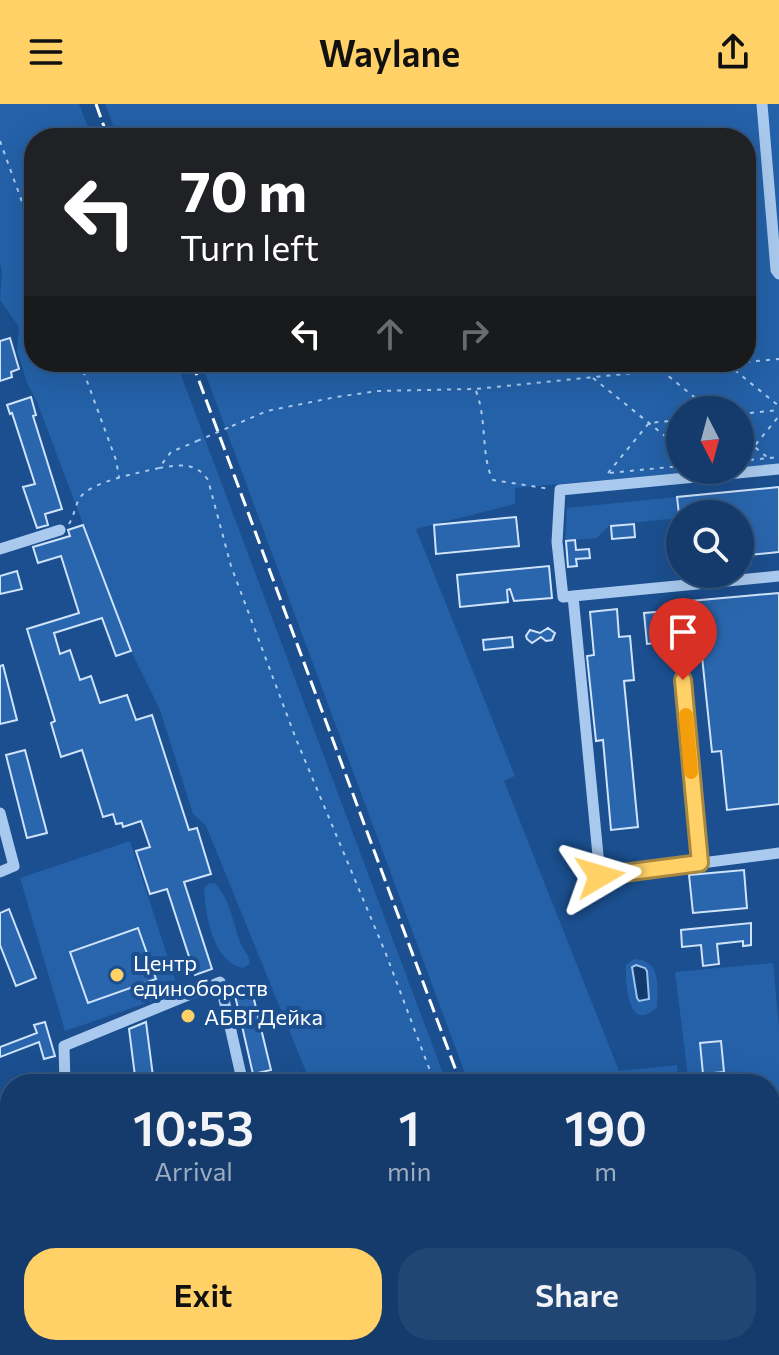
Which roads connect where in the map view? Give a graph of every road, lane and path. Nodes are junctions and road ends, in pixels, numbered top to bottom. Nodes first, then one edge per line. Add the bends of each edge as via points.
1 (762, 104) edge
2 (0, 141) edge
3 (774, 174) edge
4 (24, 207) edge
5 (779, 274) edge
6 (779, 359) edge
7 (756, 361) edge
8 (84, 372) edge
9 (641, 372) edge
10 (663, 372) edge
11 (736, 372) edge
12 (592, 377) junction
13 (475, 389) junction
14 (693, 396) edge
15 (779, 408) edge
16 (754, 412) edge
17 (779, 416) edge
18 (666, 421) edge
19 (649, 423) junction
20 (666, 437) edge
21 (754, 447) joint
22 (779, 457) edge
23 (768, 458) junction
24 (754, 459) edge
25 (666, 466) edge
26 (159, 468) junction
27 (779, 469) edge
28 (119, 478) junction
29 (560, 490) junction
30 (60, 530) joint
31 (0, 549) edge
32 (779, 576) edge
33 (573, 596) junction
34 (683, 680) dead end
35 (0, 813) edge
36 (779, 853) edge
37 (700, 863) junction
38 (0, 872) edge
39 (65, 1074) edge
40 (241, 1074) edge
41 (431, 1074) edge

1 - 3 street
2 - 4 path
3 - 5 street
6 - 7 path
8 - 28 path
9 - 12 path
10 - 14 path
11 - 15 path
12 - 13 path
12 - 19 path
13 - 26 path, bridge via 378,391 267,411 171,452
13 - 29 path via 493,480
15 - 16 path
17 - 21 path
18 - 19 path
19 - 20 path
19 - 25 path via 608,473
21 - 23 path
22 - 23 path
23 - 24 path
26 - 28 path
26 - 41 path via 191,465 208,480 236,580
27 - 29 street
28 - 30 path via 81,496 69,524
29 - 33 street via 557,542 563,597
30 - 31 street
32 - 33 street
33 - 37 street via 600,876
34 - 37 street
35 - 38 street via 14,866
36 - 37 street
39 - 40 street via 64,1046 220,982

